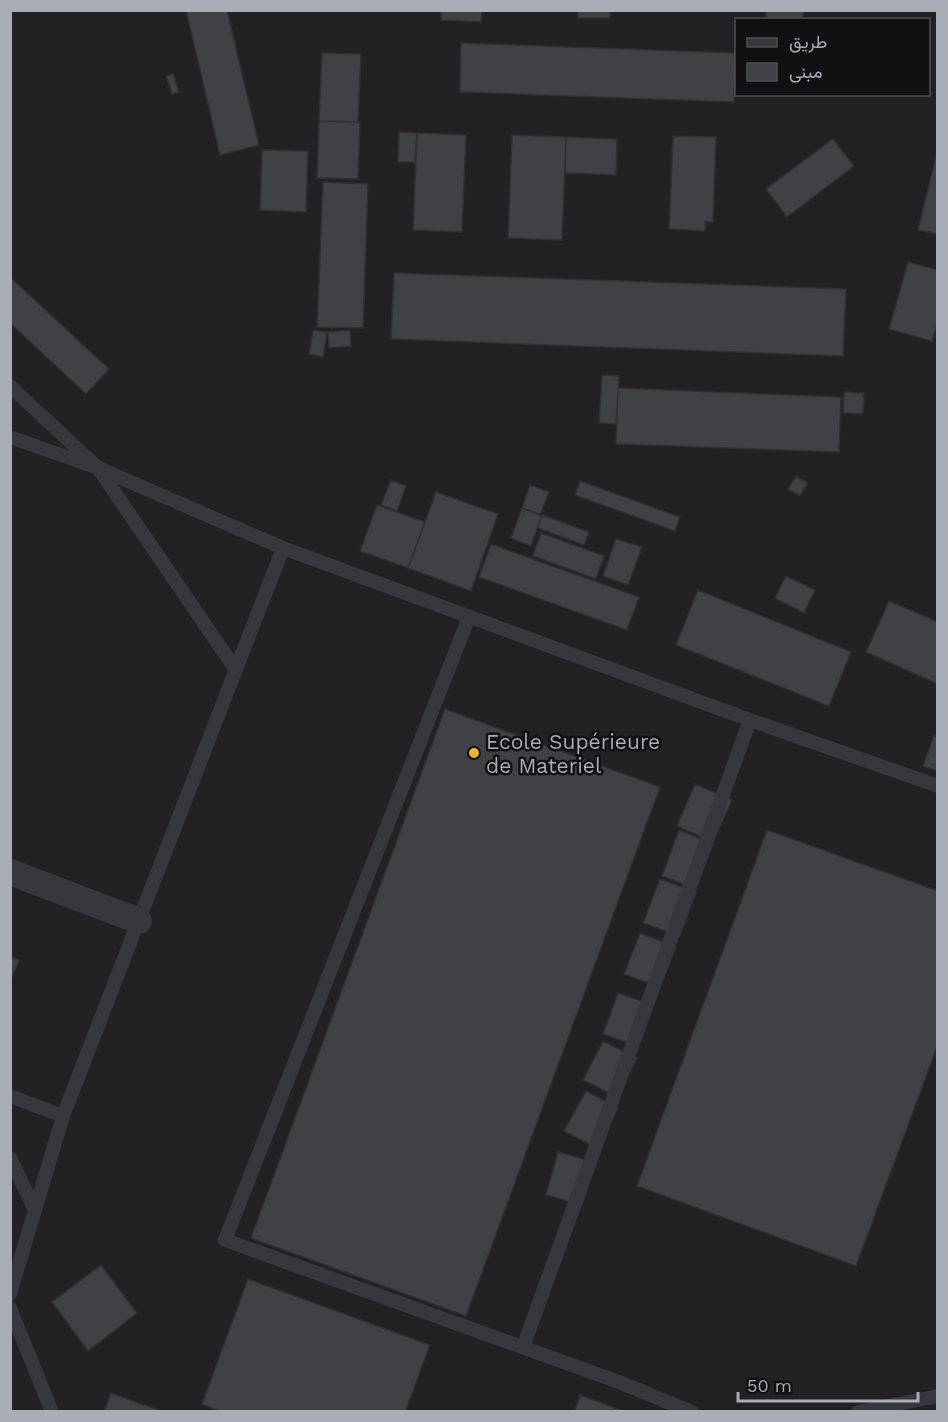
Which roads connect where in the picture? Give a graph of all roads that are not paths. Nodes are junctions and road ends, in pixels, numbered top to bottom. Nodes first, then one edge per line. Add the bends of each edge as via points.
1 (10, 386) edge
2 (10, 437) edge
3 (98, 468) junction
4 (283, 548) junction
5 (469, 617) junction
6 (236, 670) junction
7 (750, 720) junction
8 (938, 786) edge
9 (10, 872) edge
10 (139, 921) junction
11 (10, 1096) edge
12 (63, 1116) junction
13 (10, 1158) edge
14 (35, 1210) junction
15 (10, 1294) edge
16 (10, 1308) edge
17 (523, 1347) junction
18 (938, 1396) edge
19 (52, 1412) edge
20 (692, 1412) edge
21 (858, 1412) edge

1 - 3 lane
2 - 3 lane
3 - 4 lane
3 - 6 lane
4 - 5 lane
4 - 6 lane
5 - 7 lane
5 - 17 lane via 225,1240
6 - 10 lane
7 - 8 lane
7 - 17 lane
9 - 10 street
10 - 12 lane
11 - 12 lane
12 - 14 lane
13 - 14 lane
14 - 15 lane
16 - 19 lane
17 - 20 lane
18 - 21 lane

